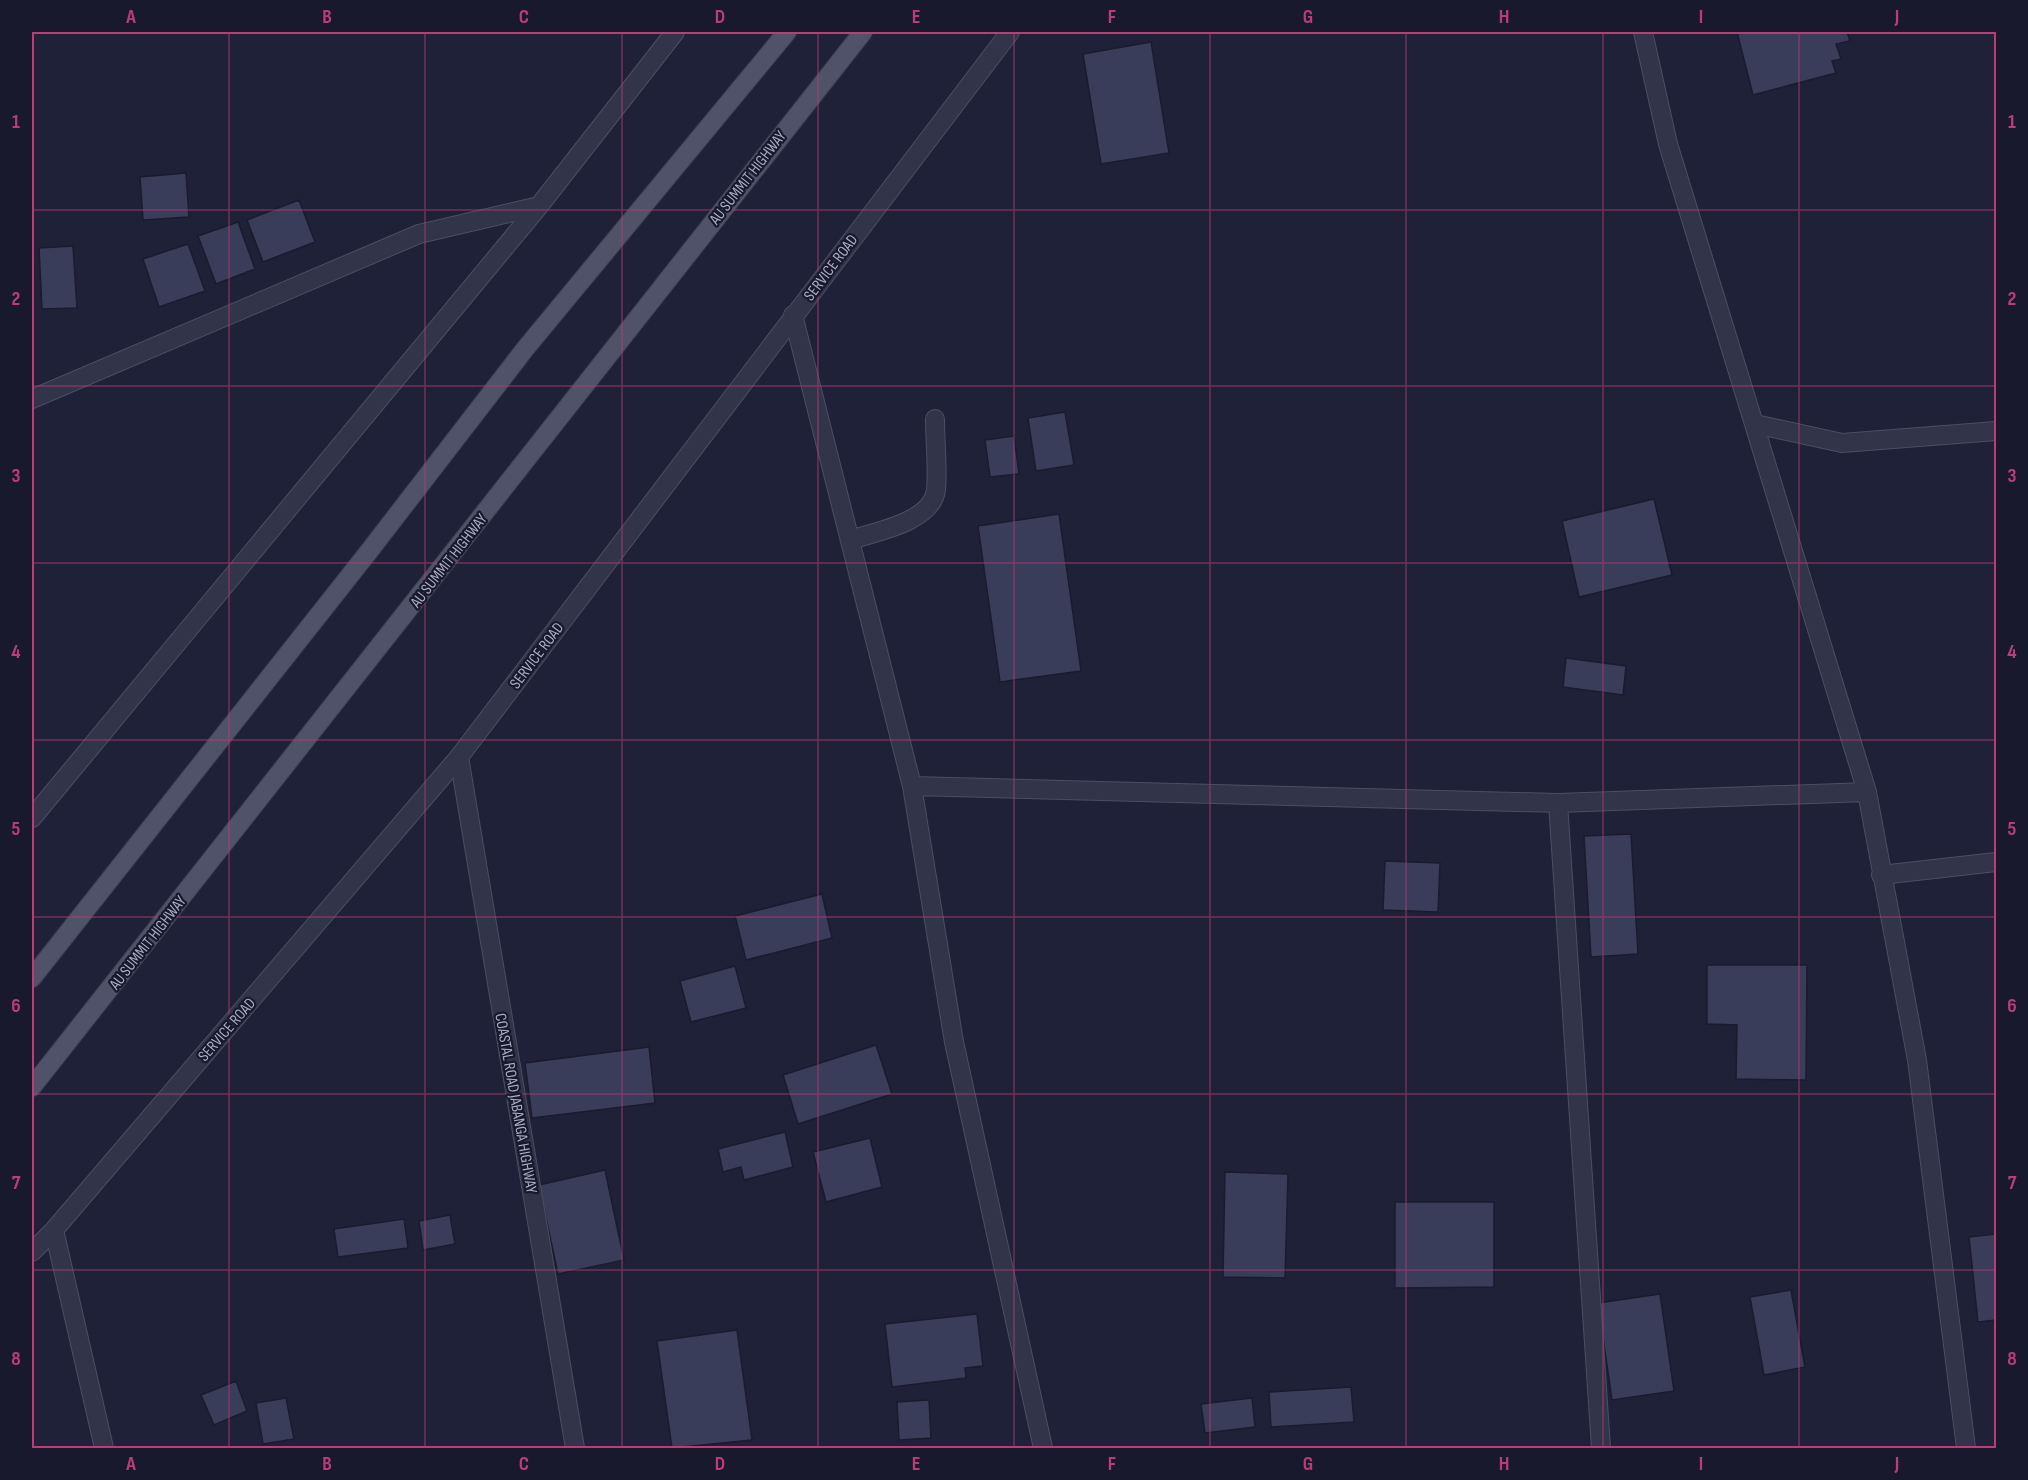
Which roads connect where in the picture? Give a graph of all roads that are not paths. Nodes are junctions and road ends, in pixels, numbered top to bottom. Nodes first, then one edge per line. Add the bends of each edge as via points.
1 (675, 32) edge
2 (787, 32) edge
3 (862, 32) edge
4 (1010, 32) edge
5 (1643, 32) edge
6 (539, 206) junction
7 (793, 315) junction
8 (32, 399) edge
9 (935, 420) dead end
10 (1755, 424) junction
11 (1996, 431) edge
12 (850, 540) junction
13 (459, 757) junction
14 (912, 786) junction
15 (1867, 792) junction
16 (1558, 803) junction
17 (32, 818) edge
18 (1996, 862) edge
19 (1881, 875) junction
20 (32, 978) edge
21 (32, 1087) edge
22 (54, 1230) junction
23 (32, 1252) edge
24 (104, 1449) edge
25 (575, 1449) edge
26 (1043, 1449) edge
27 (1601, 1449) edge
28 (1966, 1449) edge

1 - 6 street
2 - 20 main road via 525,349
3 - 21 main road, AU SUMMIT HIGHWAY
4 - 7 street, SERVICE ROAD
5 - 10 street via 1668,144
6 - 8 street via 419,234
6 - 17 street
7 - 12 street
7 - 13 street, SERVICE ROAD
9 - 12 street via 936,493 926,510 904,524
10 - 11 street via 1842,443
10 - 15 street
12 - 14 street
13 - 22 street, SERVICE ROAD
13 - 25 street, COASTAL ROAD JABANGA HIGHWAY
14 - 16 street
14 - 26 street via 954,1042
15 - 16 street
15 - 19 street
16 - 27 street
18 - 19 street
19 - 28 street via 1917,1060
22 - 23 street, SERVICE ROAD
22 - 24 street

